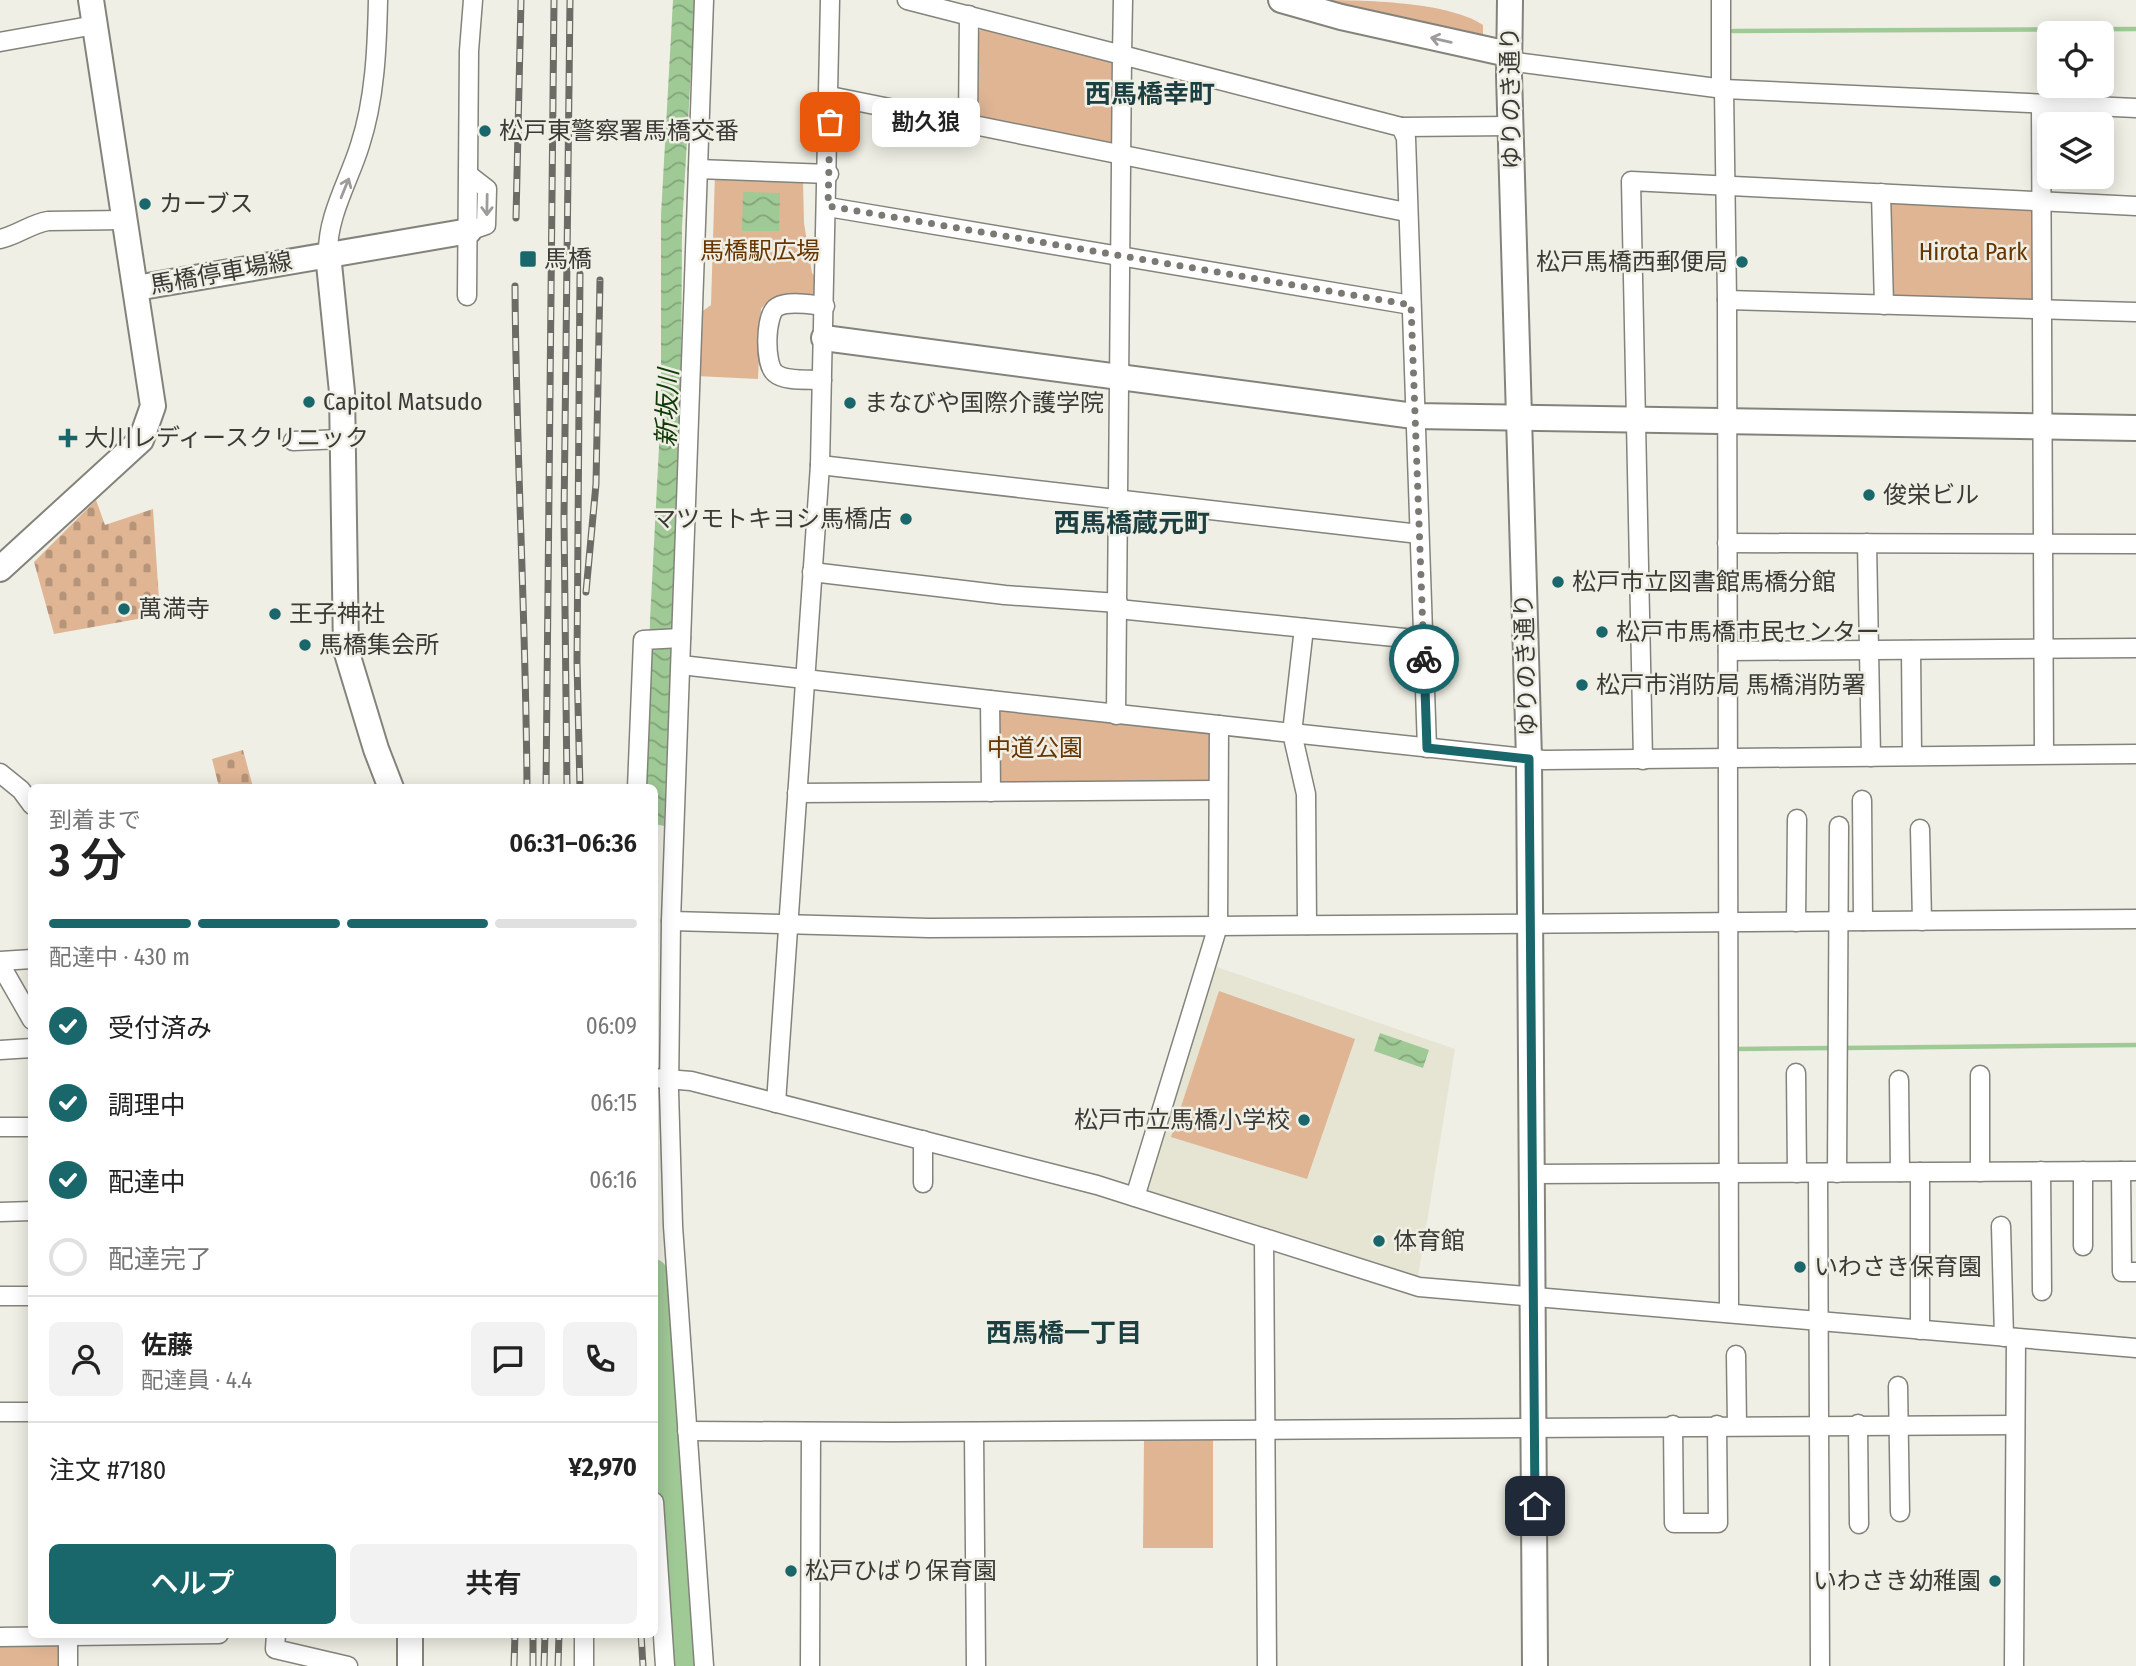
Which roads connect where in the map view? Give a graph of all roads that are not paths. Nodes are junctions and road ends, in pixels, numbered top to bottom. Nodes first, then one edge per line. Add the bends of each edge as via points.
1 (91, 0) edge
2 (378, 0) edge
3 (473, 0) edge
4 (704, 0) edge
5 (830, 0) edge
6 (907, 0) edge
7 (1123, 0) edge
8 (1267, 0) edge
9 (1281, 0) edge
10 (1721, 0) edge
11 (1507, 1) edge
12 (1306, 8) junction
13 (969, 15) junction
14 (95, 25) junction
15 (0, 42) edge
16 (1122, 55) junction
17 (1508, 58) junction
18 (1722, 88) junction
19 (830, 96) junction
20 (2040, 104) junction
21 (2136, 108) edge
22 (968, 124) junction
23 (1511, 126) junction
24 (1401, 127) junction
25 (1121, 155) junction
26 (698, 169) junction
27 (829, 174) junction
28 (1725, 185) junction
29 (1881, 193) junction
30 (2042, 201) junction
31 (828, 206) junction
32 (2136, 206) edge
33 (1406, 212) junction
34 (124, 220) junction
35 (469, 231) junction
36 (0, 239) edge
37 (328, 254) junction
38 (1120, 256) junction
39 (136, 288) junction
40 (467, 296) dead end
41 (1727, 300) junction
42 (1411, 305) junction
43 (1884, 305) junction
44 (825, 306) junction
45 (2042, 310) junction
46 (2136, 313) edge
47 (824, 338) junction
48 (1119, 376) junction
49 (822, 380) junction
50 (1414, 416) junction
51 (1519, 418) junction
52 (1634, 420) junction
53 (1726, 422) junction
54 (2041, 426) junction
55 (2136, 428) edge
56 (343, 439) junction
57 (293, 441) dead end
58 (820, 465) junction
59 (1118, 498) junction
60 (1419, 534) junction
61 (1727, 543) junction
62 (1867, 543) junction
63 (2042, 543) junction
64 (2136, 544) edge
65 (0, 569) edge
66 (812, 572) junction
67 (1118, 606) junction
68 (1304, 628) junction
69 (681, 638) junction
70 (1424, 640) junction
71 (2136, 648) edge
72 (2043, 649) junction
73 (1869, 650) junction
74 (1911, 650) junction
75 (1728, 651) junction
76 (681, 665) junction
77 (805, 678) junction
78 (990, 700) junction
79 (1115, 715) junction
80 (1219, 725) junction
81 (1292, 733) junction
82 (1427, 748) junction
83 (2044, 754) junction
84 (2136, 754) edge
85 (1912, 755) junction
86 (1728, 757) junction
87 (1871, 757) junction
88 (1529, 759) junction
89 (1643, 760) junction
90 (0, 772) edge
91 (389, 784) edge
92 (637, 784) edge
93 (1218, 790) junction
94 (991, 792) junction
95 (797, 793) junction
96 (1862, 800) dead end
97 (28, 801) edge
98 (1797, 819) dead end
99 (1839, 825) dead end
100 (1920, 829) dead end
101 (2136, 919) edge
102 (671, 921) junction
103 (1922, 921) junction
104 (1796, 922) junction
105 (1837, 922) junction
106 (1863, 922) junction
107 (789, 923) junction
108 (1726, 923) junction
109 (1307, 925) junction
110 (1530, 925) junction
111 (1218, 926) junction
112 (28, 960) edge
113 (0, 963) edge
114 (28, 1013) edge
115 (28, 1048) edge
116 (0, 1050) edge
117 (1796, 1073) dead end
118 (1980, 1075) dead end
119 (662, 1078) edge
120 (1899, 1080) dead end
121 (776, 1103) junction
122 (0, 1127) edge
123 (28, 1127) edge
124 (923, 1140) junction
125 (2041, 1171) junction
126 (2083, 1171) junction
127 (2129, 1171) edge
128 (1837, 1172) junction
129 (1900, 1172) junction
130 (1920, 1172) junction
131 (1980, 1172) junction
132 (1727, 1173) junction
133 (1797, 1173) junction
134 (1818, 1173) junction
135 (1532, 1174) junction
136 (923, 1183) dead end
137 (1135, 1197) junction
138 (28, 1211) edge
139 (0, 1212) edge
140 (2001, 1226) dead end
141 (1264, 1238) junction
142 (2082, 1246) dead end
143 (2136, 1272) edge
144 (2042, 1291) dead end
145 (0, 1296) edge
146 (28, 1296) edge
147 (1533, 1297) junction
148 (1728, 1312) junction
149 (1819, 1320) junction
150 (1920, 1330) junction
151 (2010, 1337) junction
152 (2136, 1348) edge
153 (1735, 1355) dead end
154 (1899, 1386) dead end
155 (0, 1412) edge
156 (28, 1412) edge
157 (1819, 1424) junction
158 (1858, 1424) junction
159 (1899, 1424) junction
160 (1673, 1425) junction
161 (1717, 1425) junction
162 (1737, 1425) junction
163 (2015, 1425) junction
164 (1535, 1426) junction
165 (1266, 1429) junction
166 (687, 1431) junction
167 (811, 1432) junction
168 (974, 1432) junction
169 (1900, 1512) dead end
170 (1859, 1524) dead end
171 (658, 1562) edge
172 (28, 1636) edge
173 (0, 1637) edge
174 (68, 1638) edge
175 (410, 1638) edge
176 (584, 1638) edge
177 (274, 1650) edge
178 (68, 1666) edge
179 (348, 1666) edge
180 (410, 1666) edge
181 (584, 1666) edge
182 (665, 1666) edge
183 (704, 1666) edge
184 (810, 1666) edge
185 (976, 1666) edge
186 (1267, 1666) edge
187 (1535, 1666) edge
188 (1820, 1666) edge
189 (2014, 1666) edge

1 - 14 street, 馬橋停車場線
37 -> 2 street via 331,227 368,113
3 - 35 street
4 - 26 street
5 - 19 street
6 - 13 street
7 - 16 street
8 - 12 street
9 - 12 street
10 - 18 street
11 - 17 street, ゆりのき通り
17 -> 12 street
13 - 16 street
13 - 22 street
14 - 15 street
14 - 34 street, 馬橋停車場線
16 - 24 street
16 - 25 street
17 - 18 street
17 - 23 street, ゆりのき通り
18 - 20 street
18 - 28 street
19 - 22 street
19 - 27 street
20 - 21 street
20 - 30 street
22 - 25 street
23 - 24 street
23 - 51 street, ゆりのき通り
24 - 33 street via 1406,138
25 - 33 street
25 - 38 street
26 - 27 street
26 - 69 street
27 - 31 street
28 - 29 street
28 - 41 street
28 - 52 street via 1631,181
29 - 30 street
29 - 43 street
30 - 32 street
30 - 45 street
31 - 38 street
31 - 44 street
33 - 42 street
34 - 36 street via 48,220
34 - 39 street, 馬橋停車場線
35 - 37 street, 馬橋停車場線
35 - 40 street
37 - 39 street, 馬橋停車場線
37 - 56 street
38 - 42 street
38 - 48 street
39 - 65 street via 153,393 148,426 141,440
41 - 43 street
41 - 53 street
42 - 50 street
43 - 45 street
44 - 47 street
44 - 49 street via 785,304 769,318 768,359 775,374
45 - 46 street
45 - 54 street
47 - 48 street
47 - 49 street
48 - 50 street
48 - 59 street
49 - 58 street
50 - 51 street
50 - 60 street
51 - 52 street
51 - 88 street, ゆりのき通り
52 - 53 street
52 - 89 street
53 - 54 street
53 - 61 street
54 - 55 street
54 - 63 street
56 - 57 street
56 - 91 street via 346,650
58 - 59 street
58 - 66 street
59 - 60 street
59 - 67 street
60 - 70 street
61 - 62 street
61 - 75 street
62 - 63 street
62 - 73 street
63 - 64 street
63 - 72 street
66 - 67 street
66 - 77 street
67 - 68 street
67 - 79 street
68 - 70 street
68 - 81 street
69 - 76 street
69 - 92 street via 643,640
70 - 82 street
71 - 72 street
72 - 74 street
72 - 83 street
73 - 74 street
73 - 75 street
73 - 87 street
74 - 85 street
75 - 86 street
76 - 77 street
76 - 102 street
77 - 78 street
77 - 95 street
78 - 79 street
78 - 94 street
79 - 80 street
80 - 81 street
80 - 93 street
81 - 82 street
81 - 109 street via 1306,794
82 - 88 street
83 - 84 street
83 - 85 street
85 - 87 street
86 - 87 street
86 - 89 street
86 - 108 street
88 - 89 street
88 - 110 street, ゆりのき通り
90 - 97 street
93 - 94 street
93 - 111 street
94 - 95 street
95 - 107 street
96 - 106 street
98 - 104 street
99 - 105 street
100 - 103 street
101 - 103 street
102 - 107 street
102 - 119 street
103 - 106 street
104 - 105 street
104 - 108 street
105 - 106 street
105 - 128 street
107 - 111 street via 938,928
107 - 121 street
108 - 110 street
108 - 132 street
109 - 110 street
109 - 111 street
110 - 135 street, ゆりのき通り
111 - 137 street
112 - 113 street
113 - 114 street
115 - 116 street
117 - 133 street
118 - 131 street
119 - 121 street
119 - 166 street
120 - 129 street
121 - 124 street
122 - 123 street
124 - 136 street
124 - 137 street
125 - 126 street
125 - 131 street
125 - 144 street
126 - 127 street
126 - 142 street
127 - 143 street via 2122,1272
128 - 129 street
128 - 134 street
129 - 130 street
130 - 131 street
130 - 150 street
132 - 133 street
132 - 135 street
132 - 148 street
133 - 134 street
134 - 149 street
135 - 147 street, ゆりのき通り
137 - 141 street
138 - 139 street
140 - 151 street
141 - 147 street via 1419,1287
141 - 165 street
145 - 146 street
147 - 148 street
147 - 164 street, ゆりのき通り
148 - 149 street
149 - 150 street
149 - 157 street
150 - 151 street
151 - 152 street
151 - 163 street
153 - 162 street
154 - 159 street
155 - 156 street
157 - 158 street
157 - 162 street
157 - 188 street
158 - 159 street
158 - 170 street
159 - 163 street
159 - 169 street
160 - 161 street
160 - 161 street via 1674,1523 1718,1523
160 - 164 street
161 - 162 street
163 - 189 street
164 - 165 street
164 - 187 street, ゆりのき通り
165 - 168 street
165 - 186 street
166 - 167 street
166 - 183 street
167 - 168 street
167 - 184 street
168 - 185 street
171 - 182 street
172 - 173 street
174 - 178 street
175 - 180 street
176 - 181 street
177 - 179 street

